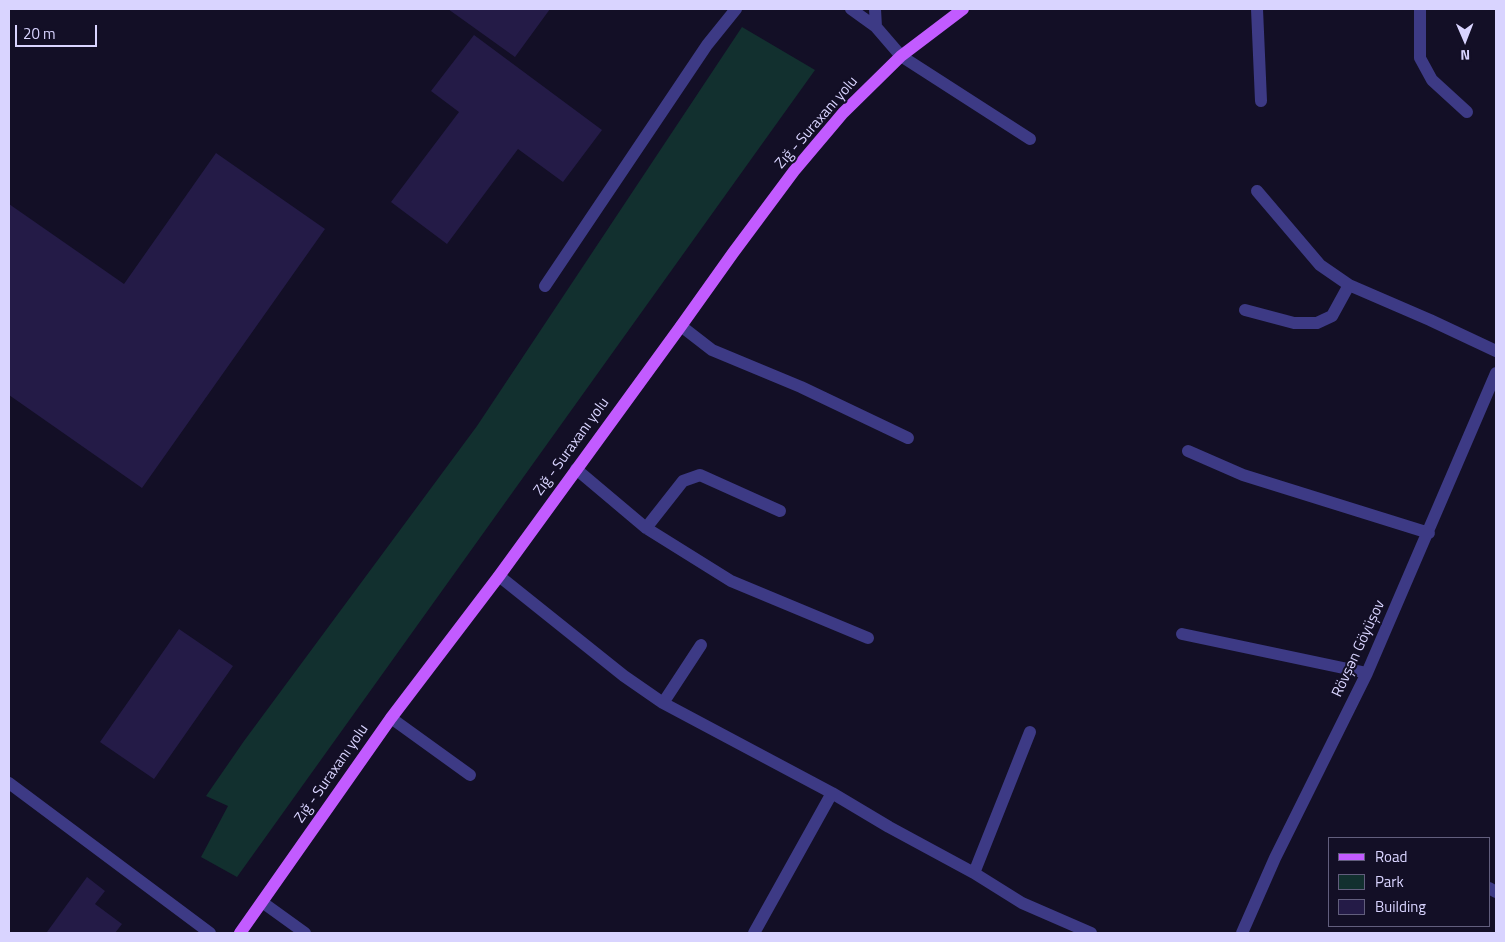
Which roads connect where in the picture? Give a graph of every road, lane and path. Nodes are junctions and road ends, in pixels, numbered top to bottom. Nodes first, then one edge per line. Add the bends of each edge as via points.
1 (736, 9) edge
2 (851, 9) edge
3 (875, 9) edge
4 (963, 9) edge
5 (1257, 9) edge
6 (1420, 9) edge
7 (876, 27) junction
8 (901, 56) junction
9 (1261, 101) dead end
10 (1468, 112) dead end
11 (1030, 139) dead end
12 (1257, 191) dead end
13 (545, 286) dead end
14 (1349, 286) junction
15 (1245, 310) dead end
16 (681, 326) junction
17 (1496, 351) edge
18 (1496, 373) edge
19 (908, 438) dead end
20 (1188, 451) dead end
21 (576, 469) junction
22 (780, 511) dead end
23 (646, 528) junction
24 (1429, 533) junction
25 (499, 576) junction
26 (1182, 634) dead end
27 (868, 638) dead end
28 (701, 645) dead end
29 (1367, 673) junction
30 (663, 702) junction
31 (391, 718) junction
32 (1030, 732) dead end
33 (470, 775) dead end
34 (9, 782) edge
35 (832, 793) junction
36 (974, 873) junction
37 (262, 902) junction
38 (210, 933) edge
39 (240, 933) edge
40 (305, 933) edge
41 (754, 933) edge
42 (1091, 933) edge
43 (1242, 933) edge

1 - 13 street via 707,45
2 - 7 street
3 - 7 street
4 - 8 main road, Zığ - Suraxanı yolu
5 - 9 street
6 - 10 street via 1420,58 1432,80
7 - 8 street
8 - 11 street
8 - 16 main road, Zığ - Suraxanı yolu via 843,114 794,171
12 - 14 street via 1320,265
14 - 15 street via 1332,316 1317,323 1294,323
14 - 17 street
16 - 19 street via 712,350 801,387
16 - 21 main road, Zığ - Suraxanı yolu
18 - 24 street, Rövşən Göyüşov
20 - 24 street via 1243,475
21 - 23 street
21 - 25 main road, Zığ - Suraxanı yolu
22 - 23 street via 700,475 683,481
23 - 27 street via 731,580
24 - 29 street, Rövşən Göyüşov
25 - 30 street via 624,676
25 - 31 main road, Zığ - Suraxanı yolu
26 - 29 street
28 - 30 street
29 - 43 street, Rövşən Göyüşov via 1275,858
30 - 35 street
31 - 33 street
31 - 37 main road, Zığ - Suraxanı yolu
32 - 36 street
34 - 38 street
35 - 36 street
35 - 41 street
36 - 42 street via 1022,903
37 - 39 main road, Zığ - Suraxanı yolu
37 - 40 street

